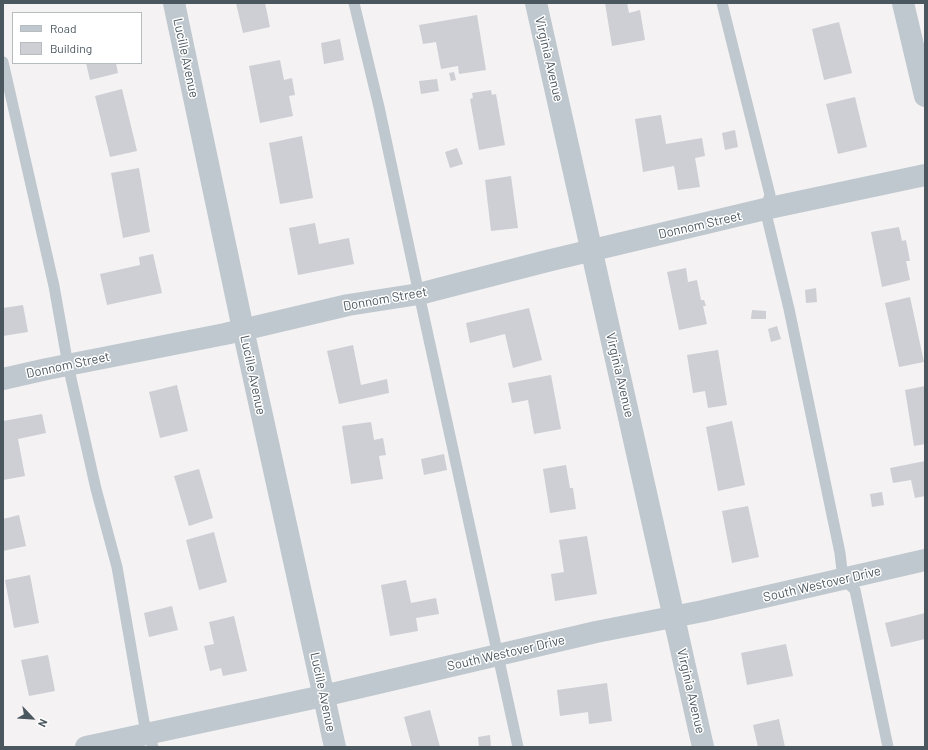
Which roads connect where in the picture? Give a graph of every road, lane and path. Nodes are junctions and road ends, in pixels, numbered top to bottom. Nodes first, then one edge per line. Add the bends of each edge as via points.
1 (174, 3) edge
2 (354, 3) edge
3 (536, 3) edge
4 (722, 3) edge
5 (903, 3) edge
6 (3, 62) edge
7 (925, 96) edge
8 (925, 175) edge
9 (765, 209) junction
10 (592, 251) junction
11 (419, 294) junction
12 (243, 329) junction
13 (68, 365) junction
14 (3, 380) edge
15 (925, 560) edge
16 (843, 579) junction
17 (673, 616) junction
18 (498, 654) junction
19 (323, 696) junction
20 (150, 740) edge
21 (86, 747) edge
22 (335, 747) edge
23 (518, 747) edge
24 (703, 747) edge
25 (888, 747) edge

1 - 12 street, Lucille Avenue
2 - 11 lane
3 - 10 street, Virginia Avenue
4 - 9 lane via 770,195
5 - 7 street
6 - 13 lane via 54,286
8 - 9 street, Donnom Street
9 - 10 street, Donnom Street
9 - 16 lane via 790,316
10 - 11 street, Donnom Street
10 - 17 street, Virginia Avenue
11 - 12 street, Donnom Street via 348,305
11 - 18 lane
12 - 13 street, Donnom Street
12 - 19 street, Lucille Avenue
13 - 14 street, Donnom Street
13 - 20 lane via 96,489 117,567 144,722
15 - 16 street, South Westover Drive
16 - 17 street, South Westover Drive
16 - 25 lane via 855,590
17 - 18 street, South Westover Drive
17 - 24 street, Virginia Avenue
18 - 19 street, South Westover Drive
18 - 23 lane
19 - 20 street, South Westover Drive
19 - 22 street, Lucille Avenue
20 - 21 street, South Westover Drive

